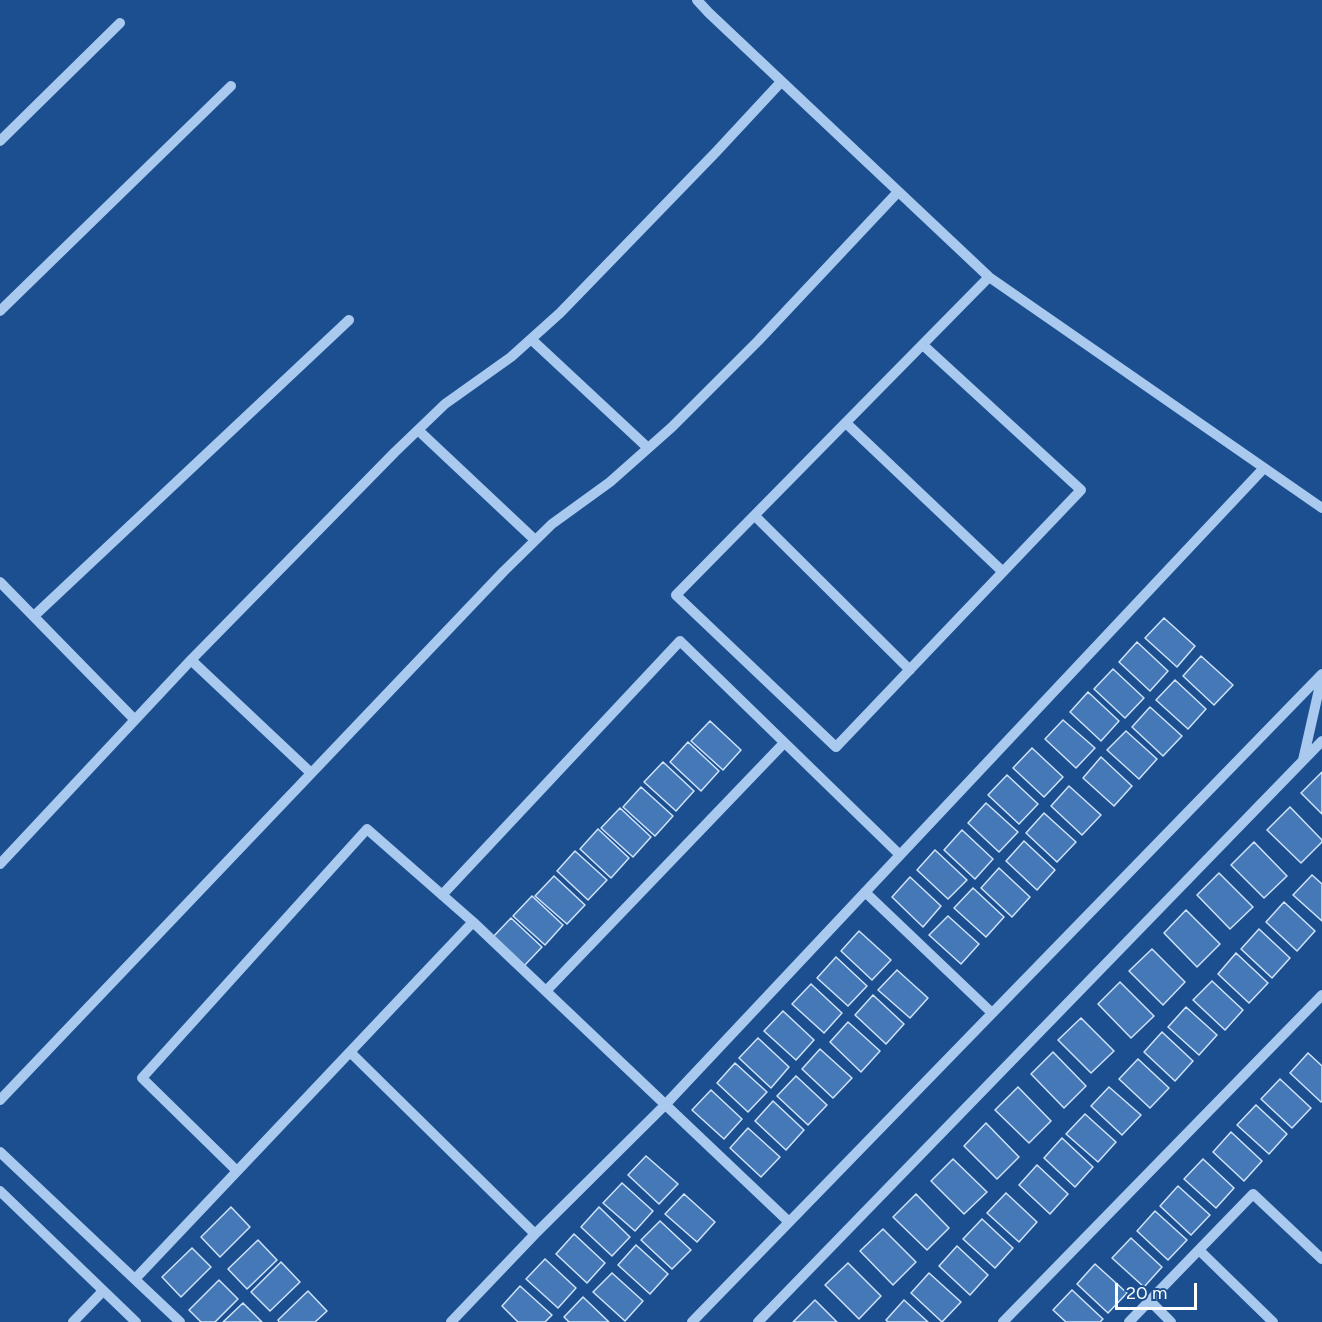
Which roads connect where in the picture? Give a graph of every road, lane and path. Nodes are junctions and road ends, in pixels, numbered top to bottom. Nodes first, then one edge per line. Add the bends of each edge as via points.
1 (697, 0) edge
2 (120, 23) dead end
3 (782, 82) junction
4 (231, 86) dead end
5 (0, 141) edge
6 (898, 192) junction
7 (989, 277) junction
8 (0, 311) edge
9 (349, 320) dead end
10 (531, 339) junction
11 (923, 345) junction
12 (846, 423) junction
13 (418, 430) junction
14 (648, 448) junction
15 (1264, 468) junction
16 (1322, 508) edge
17 (755, 516) junction
18 (535, 540) junction
19 (1003, 572) junction
20 (0, 582) edge
21 (34, 616) junction
22 (190, 660) junction
23 (910, 670) junction
24 (1322, 675) edge
25 (135, 720) junction
26 (1322, 741) edge
27 (784, 743) junction
28 (1303, 761) junction
29 (311, 773) junction
30 (900, 855) junction
31 (0, 864) edge
32 (865, 892) junction
33 (442, 895) junction
34 (473, 922) junction
35 (546, 991) junction
36 (1322, 995) edge
37 (992, 1013) junction
38 (350, 1052) junction
39 (0, 1100) edge
40 (665, 1105) junction
41 (0, 1152) edge
42 (237, 1171) junction
43 (2, 1197) edge
44 (789, 1222) junction
45 (535, 1234) junction
46 (1198, 1250) junction
47 (1322, 1259) edge
48 (135, 1280) junction
49 (103, 1291) junction
50 (1149, 1300) junction
51 (766, 1319) edge
52 (73, 1322) edge
53 (136, 1322) edge
54 (180, 1322) edge
55 (451, 1322) edge
56 (692, 1322) edge
57 (1003, 1322) edge
58 (1129, 1322) edge
59 (1171, 1322) edge
60 (1273, 1322) edge

1 - 3 street
2 - 5 street
3 - 6 street
3 - 10 street
4 - 8 street
6 - 7 street
6 - 14 street via 758,341
7 - 11 street
7 - 15 street
9 - 21 street
10 - 13 street via 445,404
10 - 14 street
11 - 12 street
11 - 19 street via 1080,490
12 - 17 street
12 - 19 street
13 - 18 street
13 - 22 street
14 - 18 street
15 - 16 street
15 - 30 street
17 - 23 street
17 - 23 street via 676,596 836,747
18 - 29 street
19 - 23 street
20 - 21 street
21 - 25 street
22 - 25 street
22 - 29 street
24 - 28 street
24 - 37 street
25 - 31 street
26 - 28 street
27 - 30 street
27 - 33 street via 680,641
27 - 35 street
28 - 51 street
29 - 39 street
30 - 32 street
32 - 37 street
32 - 40 street
33 - 34 street
33 - 42 street via 367,829 142,1078
34 - 35 street
34 - 38 street
35 - 40 street
36 - 57 street
37 - 44 street
38 - 42 street
38 - 45 street
40 - 44 street
40 - 45 street
41 - 48 street
42 - 48 street
43 - 49 street
44 - 56 street
45 - 55 street
46 - 47 street via 1253,1194
46 - 50 street
46 - 60 street
48 - 54 street
49 - 52 street
49 - 53 street
50 - 58 street
50 - 59 street

